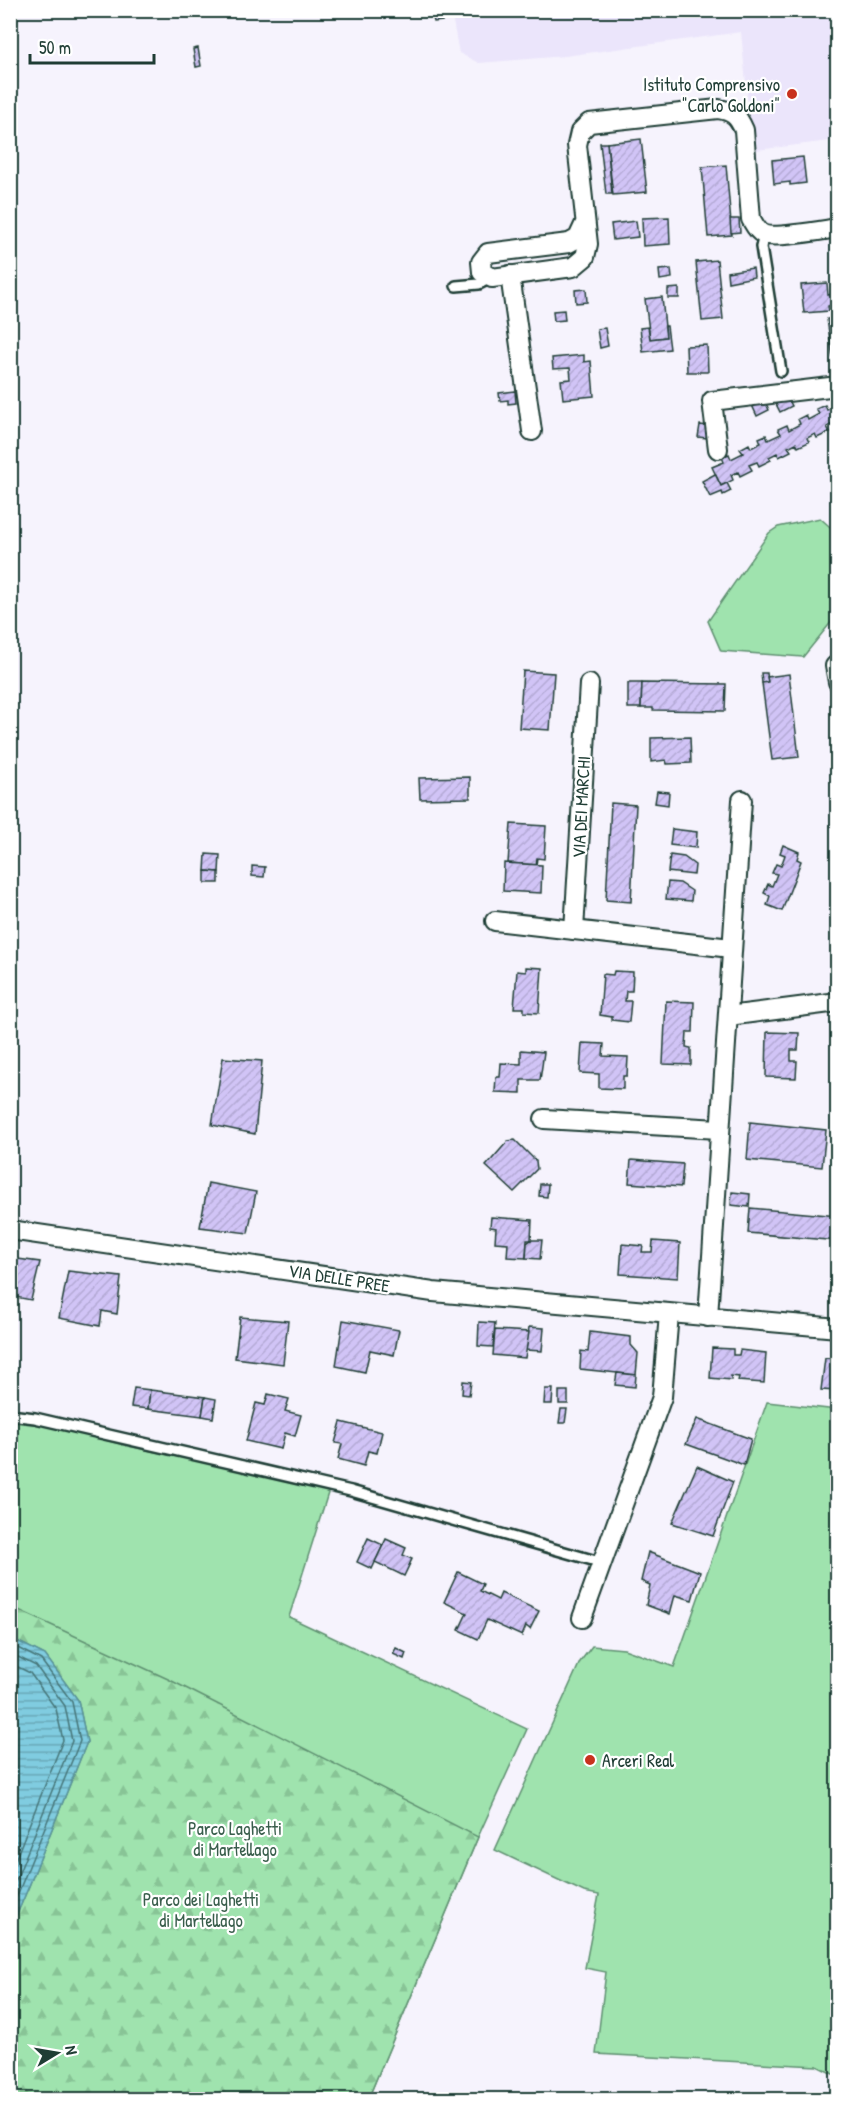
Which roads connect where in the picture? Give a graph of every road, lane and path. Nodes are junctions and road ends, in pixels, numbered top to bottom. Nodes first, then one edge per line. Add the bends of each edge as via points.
1 (585, 223) junction
2 (837, 228) edge
3 (764, 235) junction
4 (510, 275) junction
5 (492, 278) junction
6 (456, 286) dead end
7 (781, 371) dead end
8 (837, 386) edge
9 (532, 431) dead end
10 (718, 449) dead end
11 (837, 666) edge
12 (837, 682) edge
13 (588, 684) dead end
14 (742, 801) dead end
15 (495, 921) dead end
16 (574, 930) junction
17 (731, 948) junction
18 (837, 1002) edge
19 (728, 1016) junction
20 (544, 1119) dead end
21 (719, 1129) junction
22 (10, 1230) edge
23 (669, 1314) junction
24 (708, 1317) junction
25 (837, 1328) edge
26 (10, 1415) edge
27 (603, 1563) junction
28 (582, 1618) dead end

1 - 3 street via 577,145 580,132 589,123 718,109 739,117 744,130 751,219
1 - 4 street via 585,257 573,267
1 - 5 street via 578,238 569,243 488,253 481,262 482,272
2 - 3 street
3 - 7 lane via 762,247
4 - 5 street
4 - 9 street
5 - 6 lane via 479,284
8 - 10 street via 712,401
11 - 12 street
13 - 16 street, VIA DEI MARCHI
14 - 17 street
15 - 16 street
16 - 17 street
17 - 19 street
18 - 19 street
19 - 21 street
20 - 21 street
21 - 24 street
22 - 23 street, VIA DELLE PREE via 433,1292
23 - 24 street, VIA DELLE PREE
23 - 27 street via 662,1396
24 - 25 street, VIA DELLE PREE
26 - 27 lane via 351,1491
27 - 28 street

